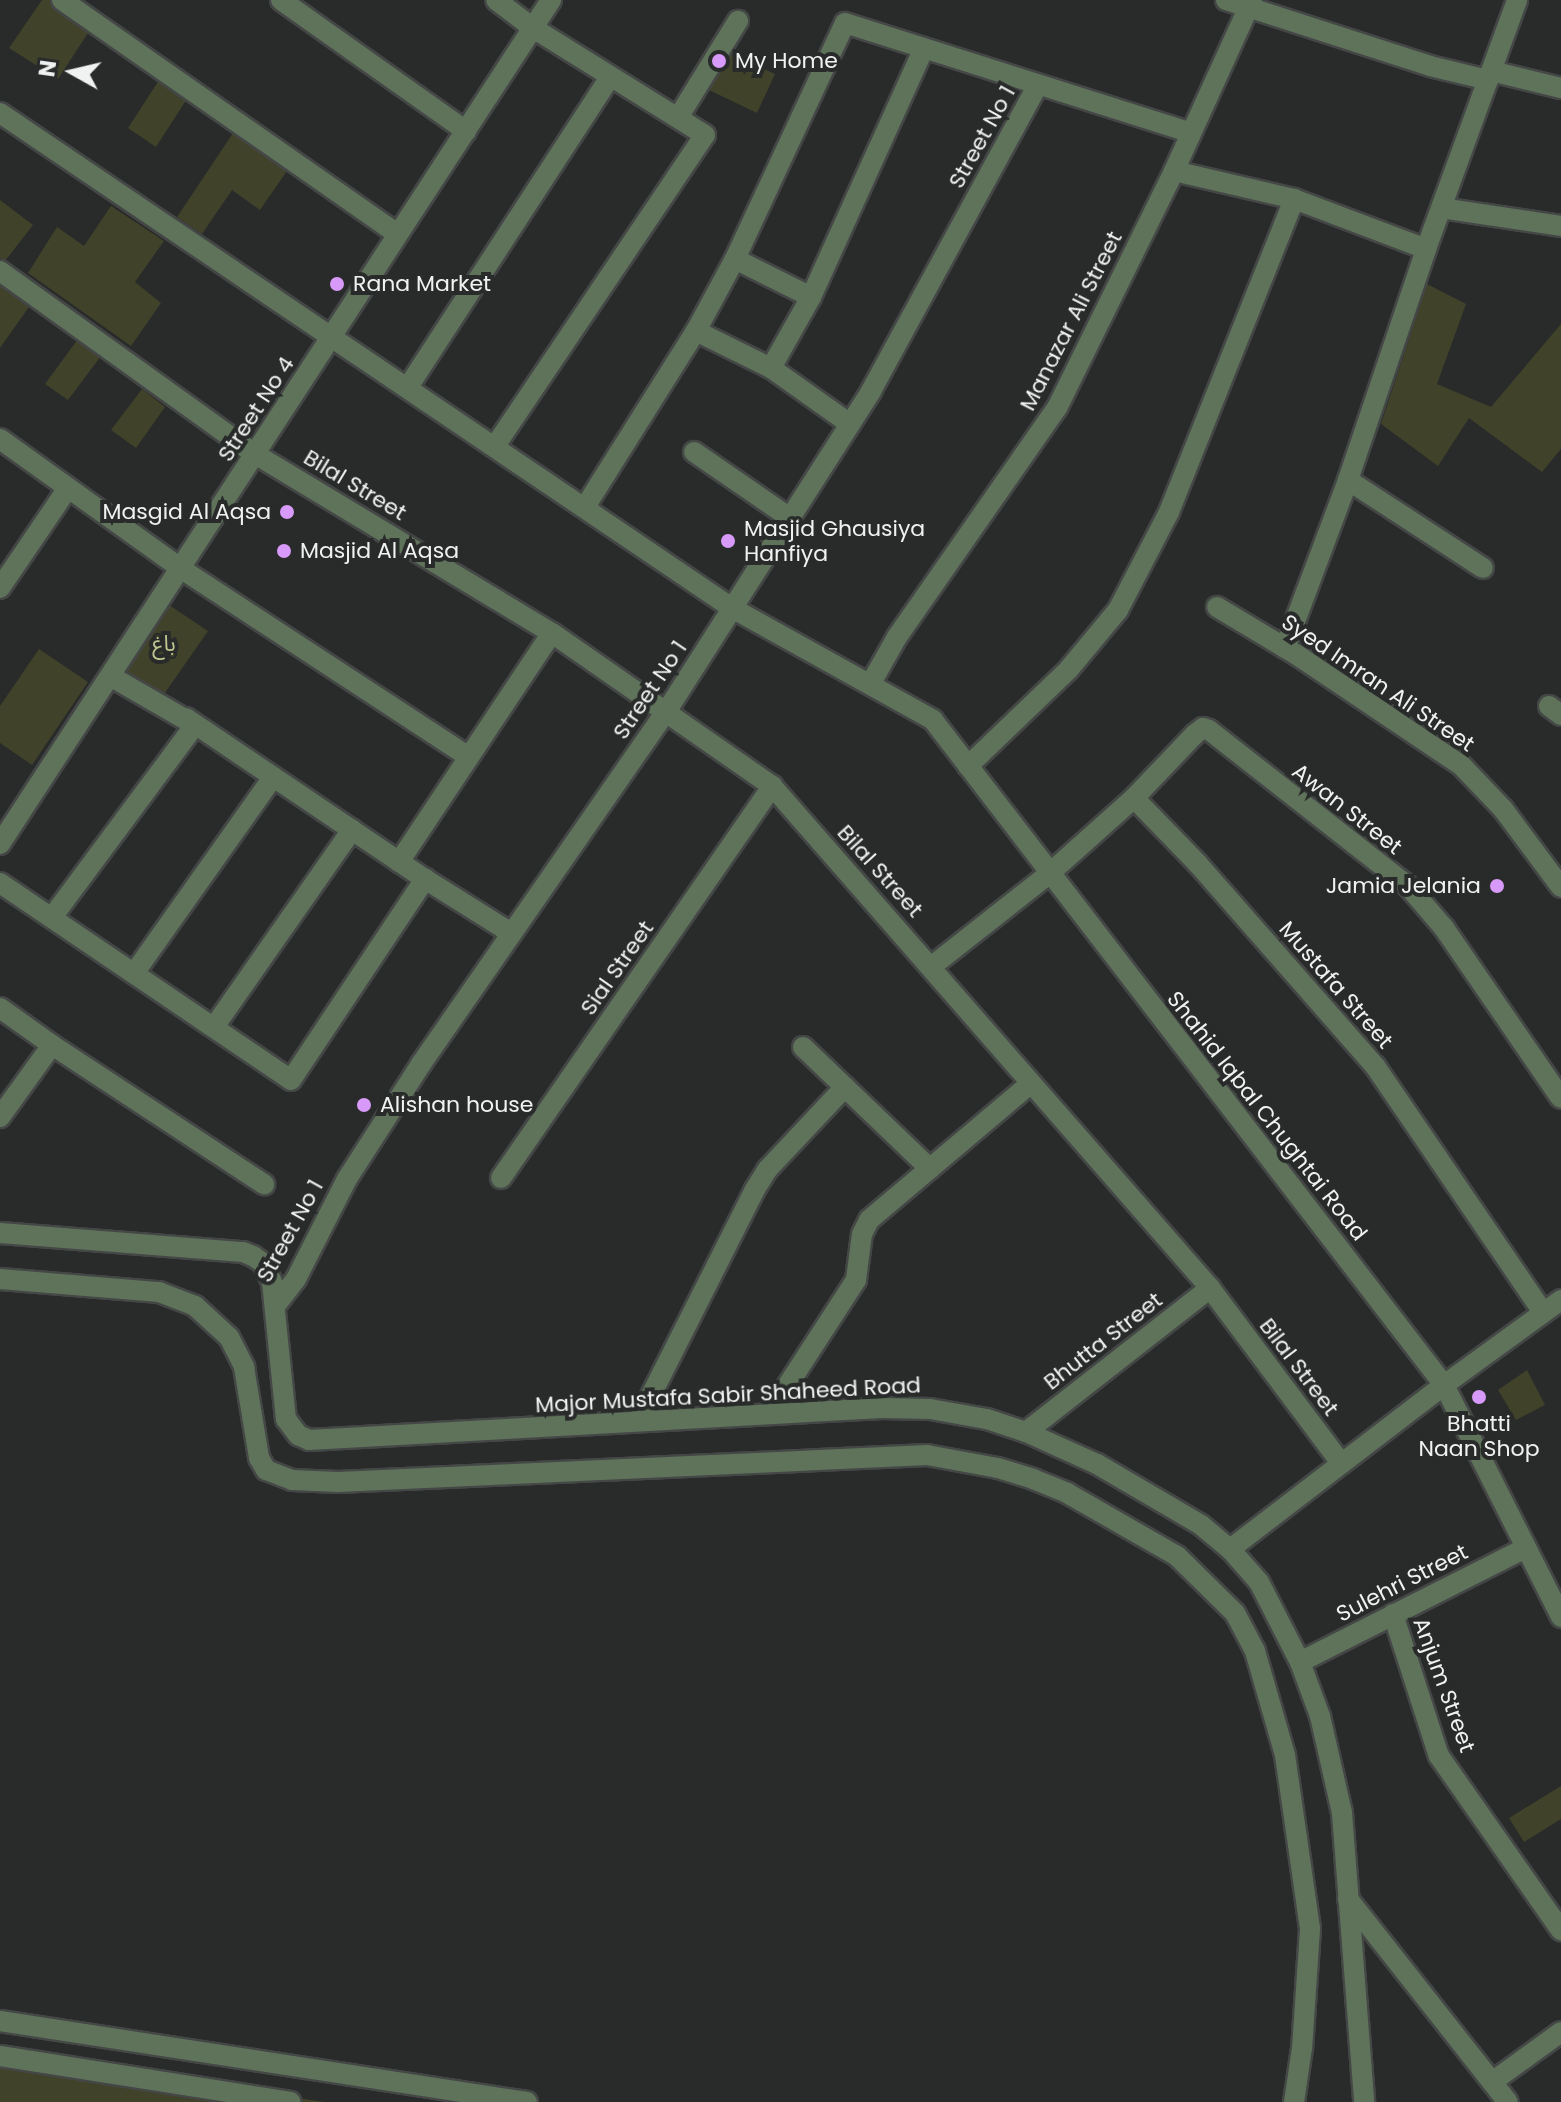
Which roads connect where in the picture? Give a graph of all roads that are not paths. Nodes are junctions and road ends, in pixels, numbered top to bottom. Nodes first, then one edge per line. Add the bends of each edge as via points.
1 (62, 0) edge
2 (281, 0) edge
3 (496, 0) edge
4 (551, 0) edge
5 (1226, 0) edge
6 (1517, 0) edge
7 (1250, 4) edge
8 (738, 21) dead end
9 (533, 28) junction
10 (924, 48) junction
11 (1489, 76) junction
12 (610, 77) junction
13 (1038, 85) junction
14 (1561, 88) edge
15 (0, 113) edge
16 (679, 116) junction
17 (466, 131) junction
18 (1191, 133) junction
19 (1174, 171) junction
20 (1294, 199) junction
21 (1441, 208) junction
22 (1561, 226) edge
23 (398, 234) junction
24 (1426, 249) junction
25 (735, 259) junction
26 (0, 271) edge
27 (811, 297) junction
28 (696, 331) junction
29 (331, 337) junction
30 (771, 368) junction
31 (408, 387) junction
32 (850, 424) junction
33 (0, 439) edge
34 (495, 446) junction
35 (694, 452) dead end
36 (255, 454) junction
37 (1348, 480) junction
38 (68, 488) junction
39 (585, 507) junction
40 (790, 518) junction
41 (180, 568) junction
42 (1483, 568) dead end
43 (0, 588) edge
44 (1217, 607) dead end
45 (732, 608) junction
46 (552, 633) junction
47 (1285, 648) junction
48 (110, 676) junction
49 (871, 683) junction
50 (160, 700) dead end
51 (666, 712) junction
52 (195, 725) junction
53 (469, 757) junction
54 (968, 766) junction
55 (273, 777) junction
56 (772, 786) junction
57 (1134, 798) junction
58 (352, 830) junction
59 (0, 844) edge
60 (399, 862) junction
61 (1050, 873) junction
62 (425, 879) junction
63 (0, 883) edge
64 (1561, 887) edge
65 (53, 916) junction
66 (511, 933) junction
67 (932, 966) junction
68 (135, 972) junction
69 (0, 1008) edge
70 (214, 1027) junction
71 (52, 1045) junction
72 (803, 1047) dead end
73 (1030, 1084) junction
74 (845, 1087) junction
75 (1561, 1098) edge
76 (0, 1117) edge
77 (930, 1169) junction
78 (501, 1178) dead end
79 (264, 1184) dead end
80 (0, 1233) edge
81 (0, 1279) edge
82 (1210, 1288) junction
83 (1561, 1300) edge
84 (275, 1306) junction
85 (1543, 1312) junction
86 (1444, 1385) junction
87 (769, 1414) junction
88 (638, 1421) junction
89 (1026, 1432) junction
90 (1341, 1463) junction
91 (1526, 1548) junction
92 (1230, 1549) junction
93 (1393, 1614) junction
94 (1561, 1617) edge
95 (1300, 1662) junction
96 (1348, 1899) junction
97 (1561, 1930) edge
98 (0, 2021) edge
99 (1561, 2032) edge
100 (0, 2056) edge
101 (1492, 2082) junction
102 (290, 2102) edge
103 (527, 2102) edge
104 (1294, 2102) edge
105 (1364, 2102) edge
106 (1508, 2102) edge

1 - 23 street
2 - 17 street
3 - 9 street
4 - 9 street, Street No 4
5 - 7 street
6 - 11 street
7 - 11 street via 1430,66
7 - 18 street, Manazar Ali Street
8 - 16 street
9 - 12 street
9 - 17 street, Street No 4
10 - 13 street
10 - 25 street via 845,23
10 - 27 street
11 - 14 street
11 - 21 street
12 - 16 street
12 - 31 street
13 - 18 street
13 - 32 street, Street No 1
15 - 29 street, Shahid Iqbal Chughtai Road
16 - 34 street via 701,130 701,143
17 - 23 street, Street No 4
18 - 19 street, Manazar Ali Street
19 - 20 street
19 - 49 street, Manazar Ali Street via 1057,408 897,637
20 - 24 street
20 - 54 street via 1169,512 1118,610 1069,669
21 - 22 street
21 - 24 street
23 - 29 street, Street No 4
24 - 37 street
25 - 27 street
25 - 28 street
26 - 36 street, Bilal Street
27 - 30 street
28 - 30 street
28 - 39 street
29 - 31 street, Shahid Iqbal Chughtai Road
29 - 36 street, Street No 4
30 - 32 street
31 - 34 street, Shahid Iqbal Chughtai Road
32 - 40 street, Street No 1
33 - 38 street
34 - 39 street, Shahid Iqbal Chughtai Road
35 - 40 street
36 - 41 street, Street No 4
36 - 46 street, Bilal Street
37 - 42 street
37 - 47 street
38 - 41 street
38 - 43 street
39 - 45 street, Shahid Iqbal Chughtai Road
40 - 45 street, Street No 1
41 - 48 street, Street No 4
41 - 53 street
44 - 47 street, Syed Imran Ali Street
45 - 49 street, Shahid Iqbal Chughtai Road
45 - 51 street, Street No 1
46 - 51 street, Bilal Street
46 - 53 street
47 - 64 street, Syed Imran Ali Street via 1461,765 1503,809
48 - 52 street
48 - 59 street, Street No 4
49 - 54 street, Shahid Iqbal Chughtai Road via 933,720
50 - 52 street
51 - 56 street, Bilal Street
51 - 66 street, Street No 1
52 - 55 street
52 - 65 street
53 - 60 street
54 - 61 street, Shahid Iqbal Chughtai Road
55 - 58 street
55 - 68 street
56 - 67 street, Bilal Street
56 - 78 street, Sial Street
57 - 61 street
57 - 75 street, Awan Street via 1203,728 1408,886 1444,928
57 - 85 street, Mustafa Street via 1375,1066
58 - 60 street
58 - 70 street
60 - 62 street
61 - 67 street
61 - 86 street, Shahid Iqbal Chughtai Road
62 - 66 street
62 - 70 street via 291,1080
63 - 65 street
65 - 68 street
66 - 84 street, Street No 1 via 347,1179 296,1279
67 - 73 street, Bilal Street
68 - 70 street
69 - 71 street
71 - 76 street
71 - 79 street
72 - 74 street
73 - 77 street
73 - 82 street, Bilal Street
74 - 77 street
74 - 88 street via 767,1170
77 - 87 street via 869,1220 856,1280
80 - 84 street, Major Mustafa Sabir Shaheed Road via 243,1252 269,1272
81 - 104 street via 159,1292 195,1306 229,1337 241,1360 259,1458 266,1470 292,1480 927,1455 1033,1479 1177,1556 1235,1613 1260,1666 1285,1755 1310,1929
82 - 89 street, Bhutta Street
82 - 90 street, Bilal Street
83 - 85 street
84 - 88 street, Major Mustafa Sabir Shaheed Road via 286,1419 309,1440
85 - 86 street
86 - 90 street
86 - 91 street, Shahid Iqbal Chughtai Road
87 - 88 street, Major Mustafa Sabir Shaheed Road
87 - 89 street, Major Mustafa Sabir Shaheed Road via 930,1409
89 - 92 street, Major Mustafa Sabir Shaheed Road via 1145,1490
90 - 92 street
91 - 93 street, Sulehri Street
91 - 94 street, Shahid Iqbal Chughtai Road
92 - 95 street, Major Mustafa Sabir Shaheed Road via 1259,1582
93 - 95 street, Sulehri Street
93 - 97 street, Anjum Street via 1439,1756
95 - 96 street, Major Mustafa Sabir Shaheed Road via 1330,1753 1342,1813
96 - 101 street
96 - 105 street, Major Mustafa Sabir Shaheed Road
98 - 103 street
99 - 101 street
100 - 102 street
101 - 106 street

